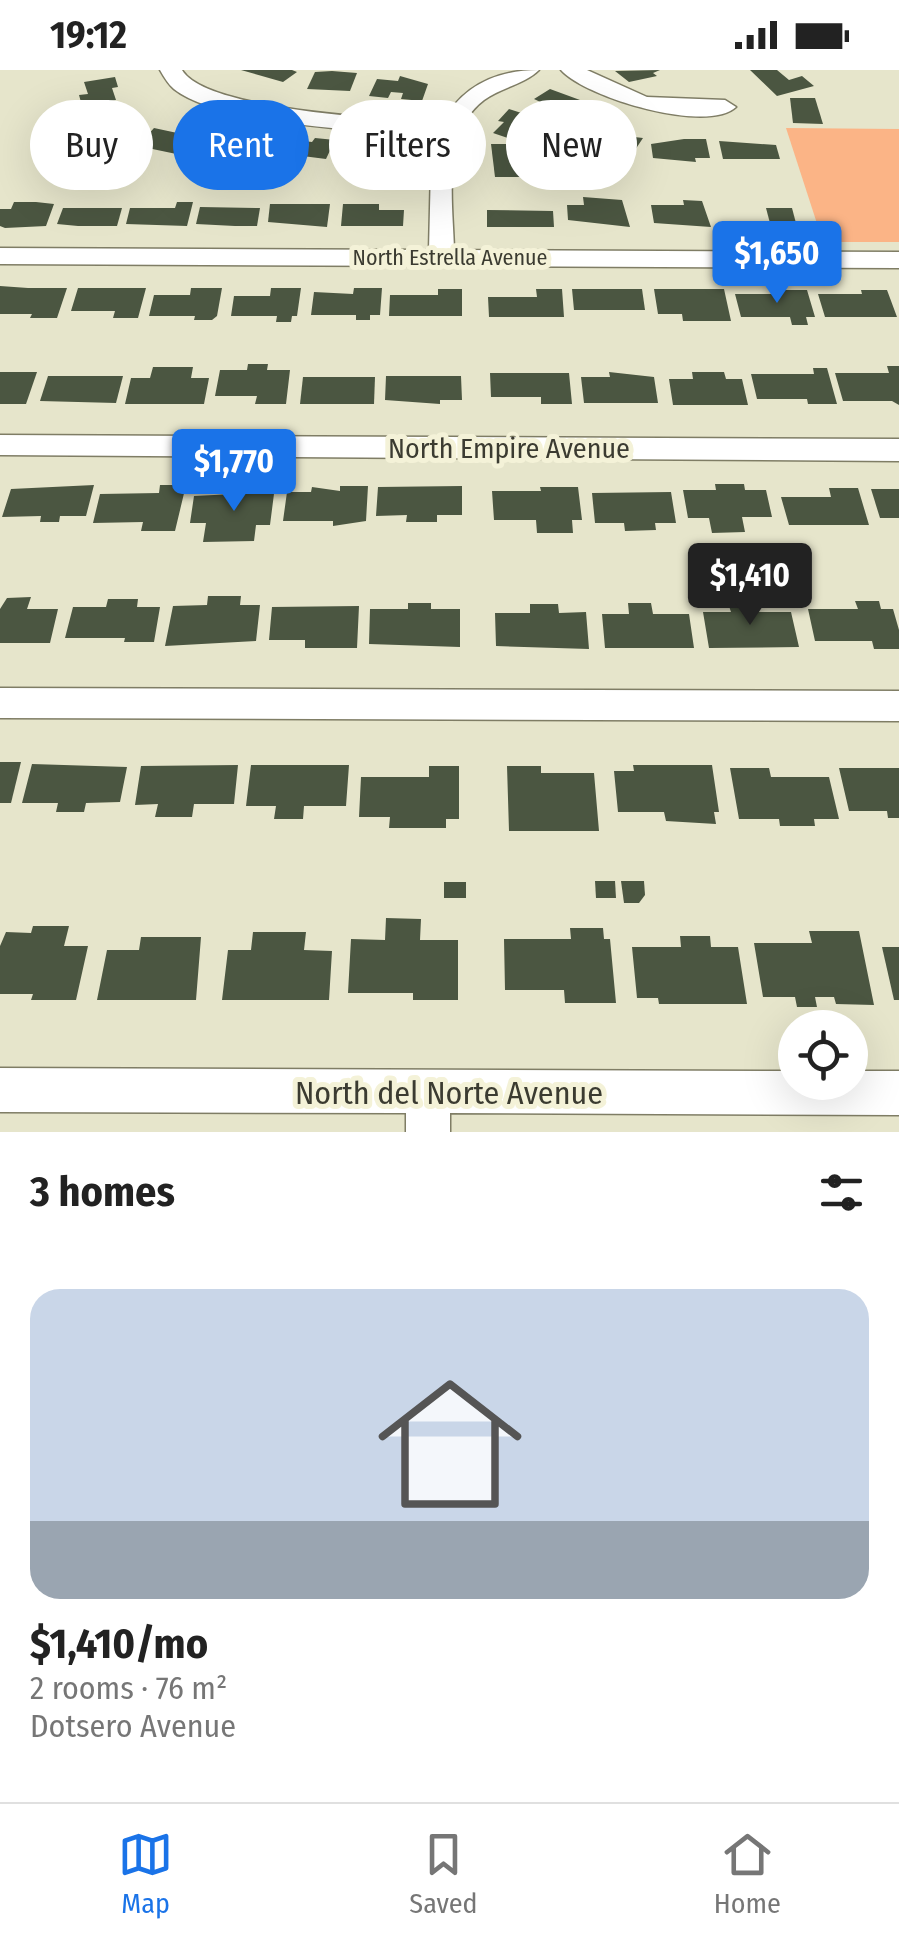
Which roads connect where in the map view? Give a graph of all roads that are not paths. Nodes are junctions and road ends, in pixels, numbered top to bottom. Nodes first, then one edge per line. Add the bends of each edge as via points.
1 (171, 70) edge
2 (528, 70) edge
3 (572, 70) edge
4 (469, 100) edge
5 (726, 106) dead end
6 (329, 117) edge
7 (444, 190) edge
8 (0, 256) edge
9 (441, 257) junction
10 (899, 260) edge
11 (0, 445) edge
12 (899, 450) edge
13 (0, 703) edge
14 (899, 706) edge
15 (0, 1090) edge
16 (899, 1094) edge
17 (428, 1113) edge

1 - 6 street via 192,90 254,108
2 - 4 street
3 - 5 street via 650,105
7 - 9 street
8 - 9 street, North Estrella Avenue
9 - 10 street, North Estrella Avenue
11 - 12 street, North Empire Avenue
13 - 14 street
15 - 17 street, North del Norte Avenue
16 - 17 street, North del Norte Avenue

